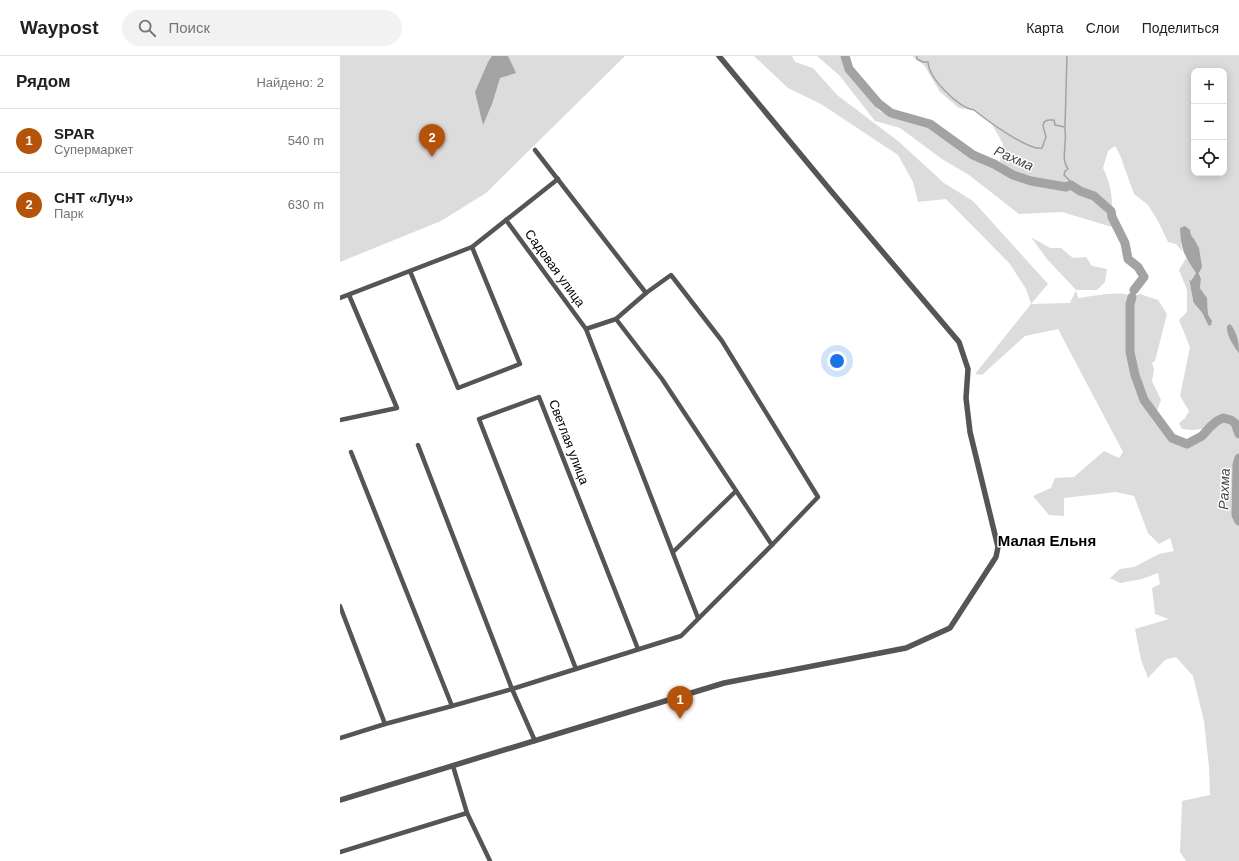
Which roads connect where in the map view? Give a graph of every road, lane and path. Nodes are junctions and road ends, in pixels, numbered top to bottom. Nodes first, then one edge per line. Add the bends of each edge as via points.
1 (719, 56) edge
2 (535, 150) dead end
3 (558, 179) junction
4 (506, 220) junction
5 (472, 247) junction
6 (410, 271) junction
7 (646, 293) junction
8 (349, 295) junction
9 (340, 298) edge
10 (616, 319) junction
11 (586, 329) junction
12 (340, 420) edge
13 (418, 445) dead end
14 (351, 452) dead end
15 (736, 491) junction
16 (772, 545) junction
17 (672, 552) junction
18 (340, 606) edge
19 (698, 618) junction
20 (638, 649) junction
21 (576, 669) junction
22 (512, 689) junction
23 (452, 706) junction
24 (385, 724) junction
25 (340, 738) edge
26 (535, 741) junction
27 (453, 766) junction
28 (340, 800) edge
29 (467, 813) junction
30 (340, 852) edge
31 (490, 861) edge

1 - 26 street via 959,342 968,368 966,398 970,432 998,546 996,557 950,628 906,648 733,681
2 - 3 street
3 - 4 street
3 - 7 street
4 - 5 street
4 - 11 street, Садовая улица
5 - 6 street
5 - 6 street via 520,364 458,388
6 - 8 street
7 - 10 street
7 - 16 street via 671,275 722,341 818,497
8 - 9 street
8 - 12 street via 397,408
10 - 11 street
10 - 15 street via 662,379
11 - 17 street
13 - 22 street
14 - 23 street
15 - 16 street
15 - 17 street
16 - 19 street
17 - 19 street
18 - 24 street
19 - 20 street via 681,636
20 - 21 street
20 - 21 street, Светлая улица via 539,396 479,419
21 - 22 street
22 - 23 street
22 - 26 street
23 - 24 street
24 - 25 street
26 - 27 street
27 - 28 street
27 - 29 street
29 - 30 street
29 - 31 street

